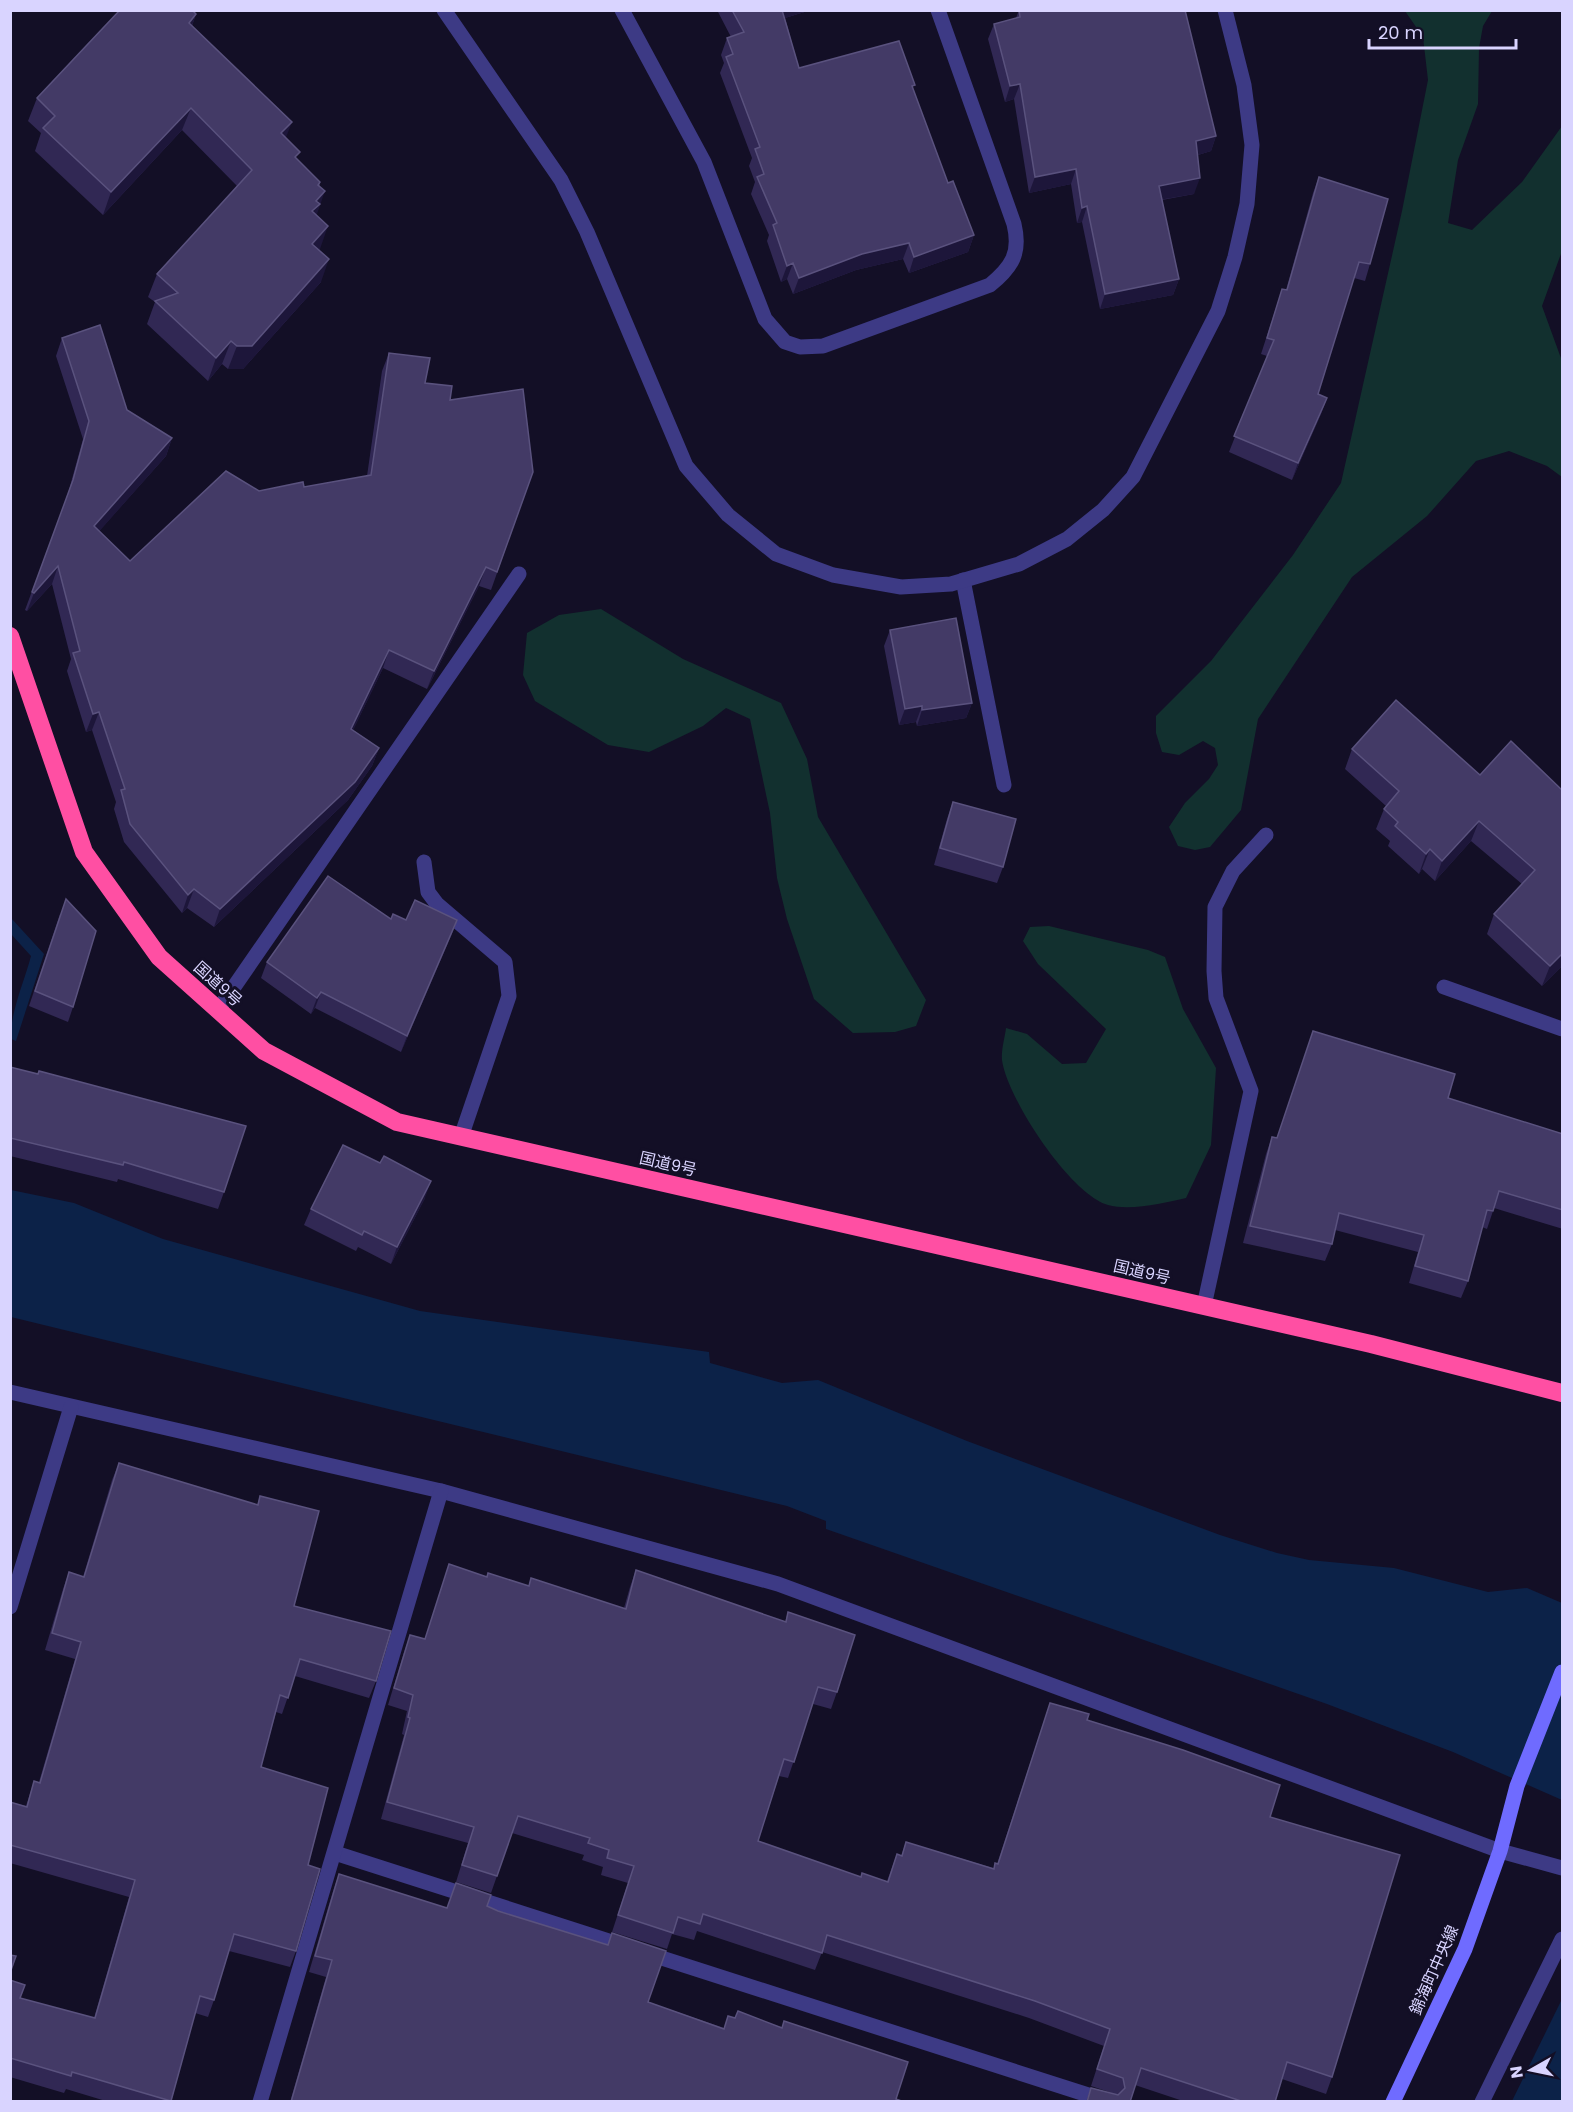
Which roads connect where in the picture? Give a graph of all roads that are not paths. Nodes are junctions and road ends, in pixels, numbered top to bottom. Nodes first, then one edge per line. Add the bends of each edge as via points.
1 (444, 10) edge
2 (622, 10) edge
3 (938, 10) edge
4 (1225, 10) edge
5 (519, 574) dead end
6 (963, 580) junction
7 (10, 636) edge
8 (1004, 785) dead end
9 (1266, 835) dead end
10 (424, 862) dead end
11 (1443, 987) dead end
12 (218, 1010) junction
13 (1563, 1029) edge
14 (461, 1137) junction
15 (1204, 1306) junction
16 (10, 1392) edge
17 (1563, 1393) edge
18 (71, 1407) junction
19 (441, 1491) junction
20 (10, 1606) edge
21 (1563, 1672) edge
22 (1500, 1851) junction
23 (335, 1853) junction
24 (1563, 1868) edge
25 (1563, 1939) edge
26 (260, 2102) edge
27 (1110, 2102) edge
28 (1393, 2102) edge
29 (1482, 2102) edge

1 - 6 street via 561,180 686,466 728,515 776,554 833,574 900,587
2 - 3 street via 704,162 765,319 785,342 800,347 823,346 990,285 1006,272 1016,256 1018,239 1014,224
4 - 6 street via 1244,85 1252,145 1247,204 1218,311 1133,477 1110,502 1067,539 1019,564
5 - 12 street
6 - 8 street
7 - 12 highway, 国道9号 via 84,852 159,957
9 - 15 street via 1233,872 1215,907 1216,998 1251,1090
10 - 14 street via 428,892 437,904 505,962 509,996
11 - 13 street
12 - 14 highway, 国道9号 via 264,1051 397,1122
14 - 15 highway, 国道9号
15 - 17 highway, 国道9号
16 - 18 street
18 - 19 street
18 - 20 street
19 - 22 street via 778,1584
19 - 23 street
21 - 22 street, 錦海町中央線 via 1517,1786
22 - 24 street
22 - 28 street, 錦海町中央線 via 1465,1949
23 - 26 street
23 - 27 street
25 - 29 street

